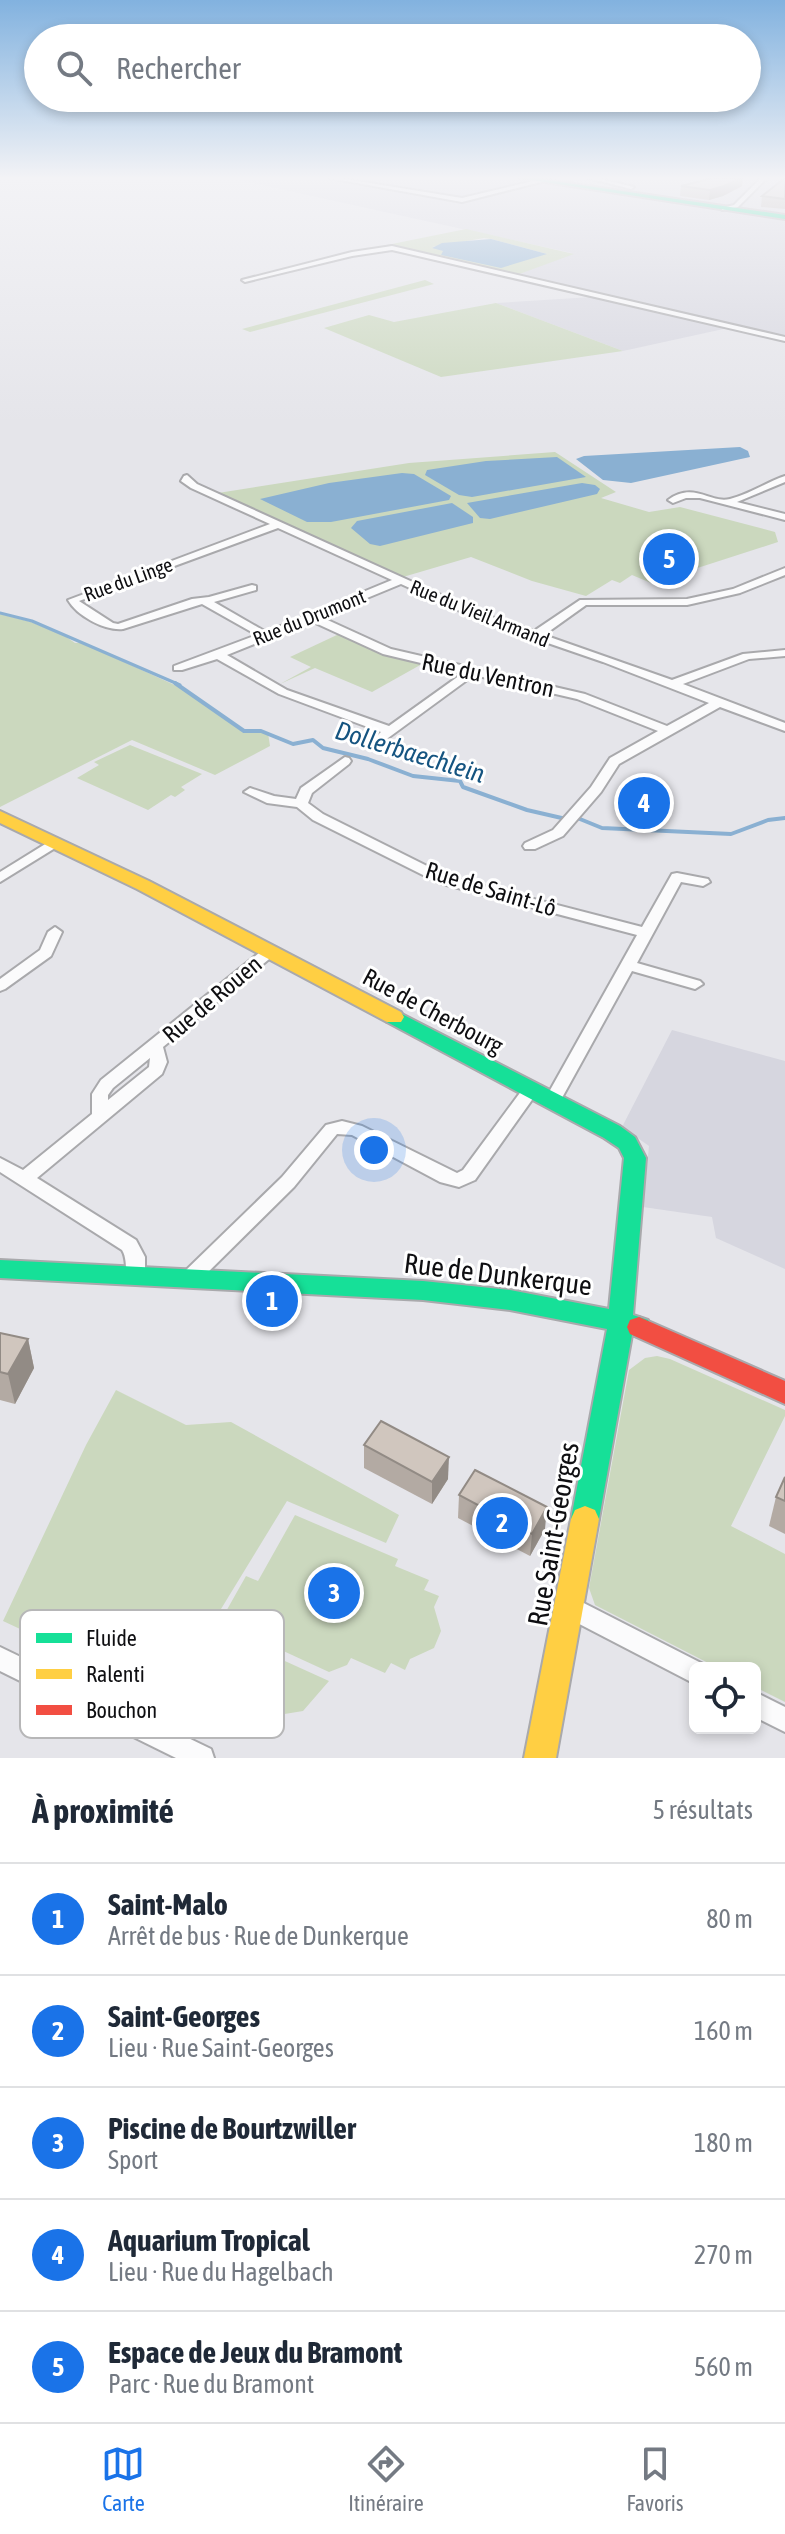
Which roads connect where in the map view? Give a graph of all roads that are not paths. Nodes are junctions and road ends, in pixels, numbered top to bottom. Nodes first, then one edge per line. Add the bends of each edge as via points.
1 (327, 260) edge
2 (444, 260) edge
3 (245, 280) dead end
4 (785, 339) edge
5 (187, 478) dead end
6 (785, 479) edge
7 (673, 500) dead end
8 (728, 503) junction
9 (785, 517) edge
10 (277, 525) junction
11 (785, 571) edge
12 (400, 581) junction
13 (252, 588) dead end
14 (206, 602) junction
15 (312, 617) junction
16 (264, 635) junction
17 (535, 636) junction
18 (785, 653) edge
19 (218, 655) junction
20 (178, 668) dead end
21 (471, 672) junction
22 (673, 684) junction
23 (719, 702) junction
24 (785, 727) edge
25 (666, 730) junction
26 (390, 731) junction
27 (373, 745) dead end
28 (345, 761) dead end
29 (250, 792) dead end
30 (301, 804) junction
31 (0, 816) edge
32 (55, 842) junction
33 (530, 846) dead end
34 (0, 878) edge
35 (703, 882) dead end
36 (55, 932) dead end
37 (646, 933) junction
38 (269, 952) junction
39 (628, 965) junction
40 (695, 984) dead end
41 (0, 986) edge
42 (531, 1090) junction
43 (552, 1101) junction
44 (0, 1164) edge
45 (24, 1179) junction
46 (0, 1269) edge
47 (136, 1274) junction
48 (189, 1279) junction
49 (620, 1320) junction
50 (785, 1393) edge
51 (570, 1607) junction
52 (0, 1659) edge
53 (20, 1669) edge
54 (689, 1669) edge
55 (761, 1707) edge
56 (785, 1720) edge
57 (161, 1738) edge
58 (202, 1758) edge
59 (540, 1758) edge

1 - 3 street
2 - 4 street
5 - 10 street, Rue du Vieil Armand
6 - 8 street
7 - 8 street via 684,493
8 - 9 street
10 - 12 street, Rue du Vieil Armand
10 - 14 street, Rue du Linge via 73,600 119,627
11 - 17 street via 736,591 687,602 584,602
12 - 15 street, Rue du Drumont
12 - 17 street, Rue du Vieil Armand
13 - 14 street, Rue du Linge
14 - 16 street
15 - 16 street, Rue du Drumont
15 - 21 street, Rue du Ventron via 378,649
16 - 19 street, Rue du Drumont
17 - 22 street, Rue du Vieil Armand
18 - 22 street via 736,659
19 - 20 street, Rue du Drumont
19 - 26 street, Rue du Drumont via 283,692
21 - 25 street, Rue du Ventron via 581,696
21 - 26 street
22 - 23 street, Rue du Vieil Armand
23 - 24 street, Rue du Vieil Armand
23 - 25 street
25 - 33 street via 614,761 558,833
26 - 27 street
28 - 30 street via 306,791
29 - 30 street, Rue de Saint-Lô
30 - 37 street, Rue de Saint-Lô via 444,880
31 - 32 street, Rue de Cherbourg
32 - 34 street
32 - 38 street, Rue de Cherbourg
35 - 37 street via 677,877
36 - 41 street via 46,953
37 - 39 street
38 - 42 street, Rue de Cherbourg
38 - 45 street, Rue de Rouen via 155,1047 156,1070
39 - 40 street
39 - 43 street
42 - 43 street, Rue de Cherbourg
42 - 48 street via 464,1178 446,1177 356,1130 332,1129 288,1182
43 - 49 street, Rue de Cherbourg via 612,1132 635,1152
44 - 45 street
45 - 47 street via 129,1245
46 - 47 street, Rue de Dunkerque
47 - 48 street, Rue de Dunkerque
48 - 49 street, Rue de Dunkerque via 465,1294
49 - 50 street, Rue de Dunkerque
49 - 51 street, Rue Saint-Georges
51 - 54 street
51 - 59 street, Rue Saint-Georges
52 - 53 street
55 - 56 street
57 - 58 street

